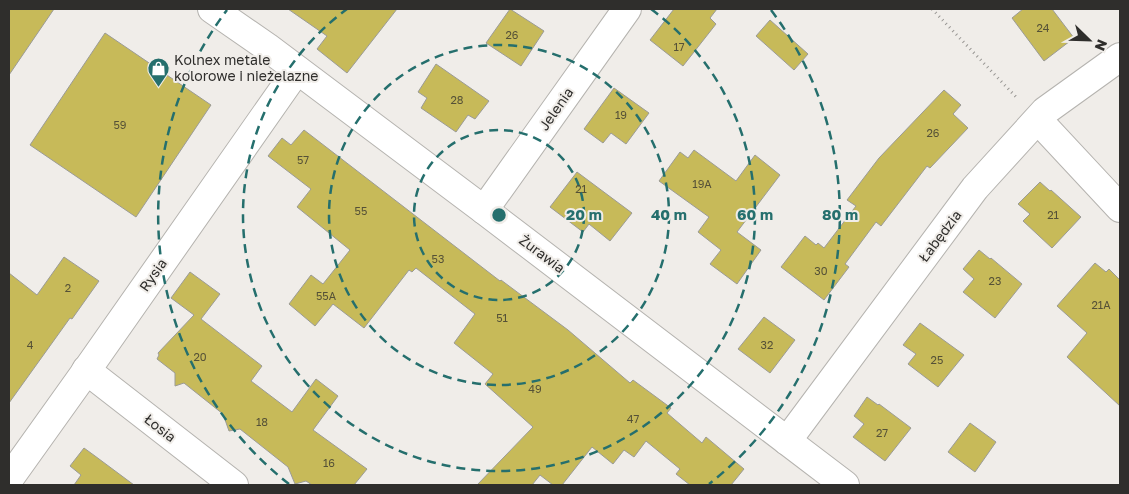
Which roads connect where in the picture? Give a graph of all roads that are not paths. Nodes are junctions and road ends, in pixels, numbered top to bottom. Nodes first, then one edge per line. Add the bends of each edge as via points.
1 (212, 9) edge
2 (627, 9) edge
3 (1120, 57) edge
4 (296, 70) junction
5 (1038, 120) junction
6 (1120, 208) edge
7 (484, 210) junction
8 (86, 370) junction
9 (787, 441) junction
10 (9, 479) edge
11 (234, 485) edge
12 (845, 485) edge

1 - 4 street, Żurawia
2 - 7 street, Jelenia
3 - 5 street, Łabędzia via 1045,111
4 - 7 street, Żurawia
4 - 8 street, Rysia
5 - 6 street
5 - 9 street, Łabędzia via 976,188
7 - 9 street, Żurawia
8 - 10 street, Rysia
8 - 11 street, Łosia
9 - 12 street, Żurawia

